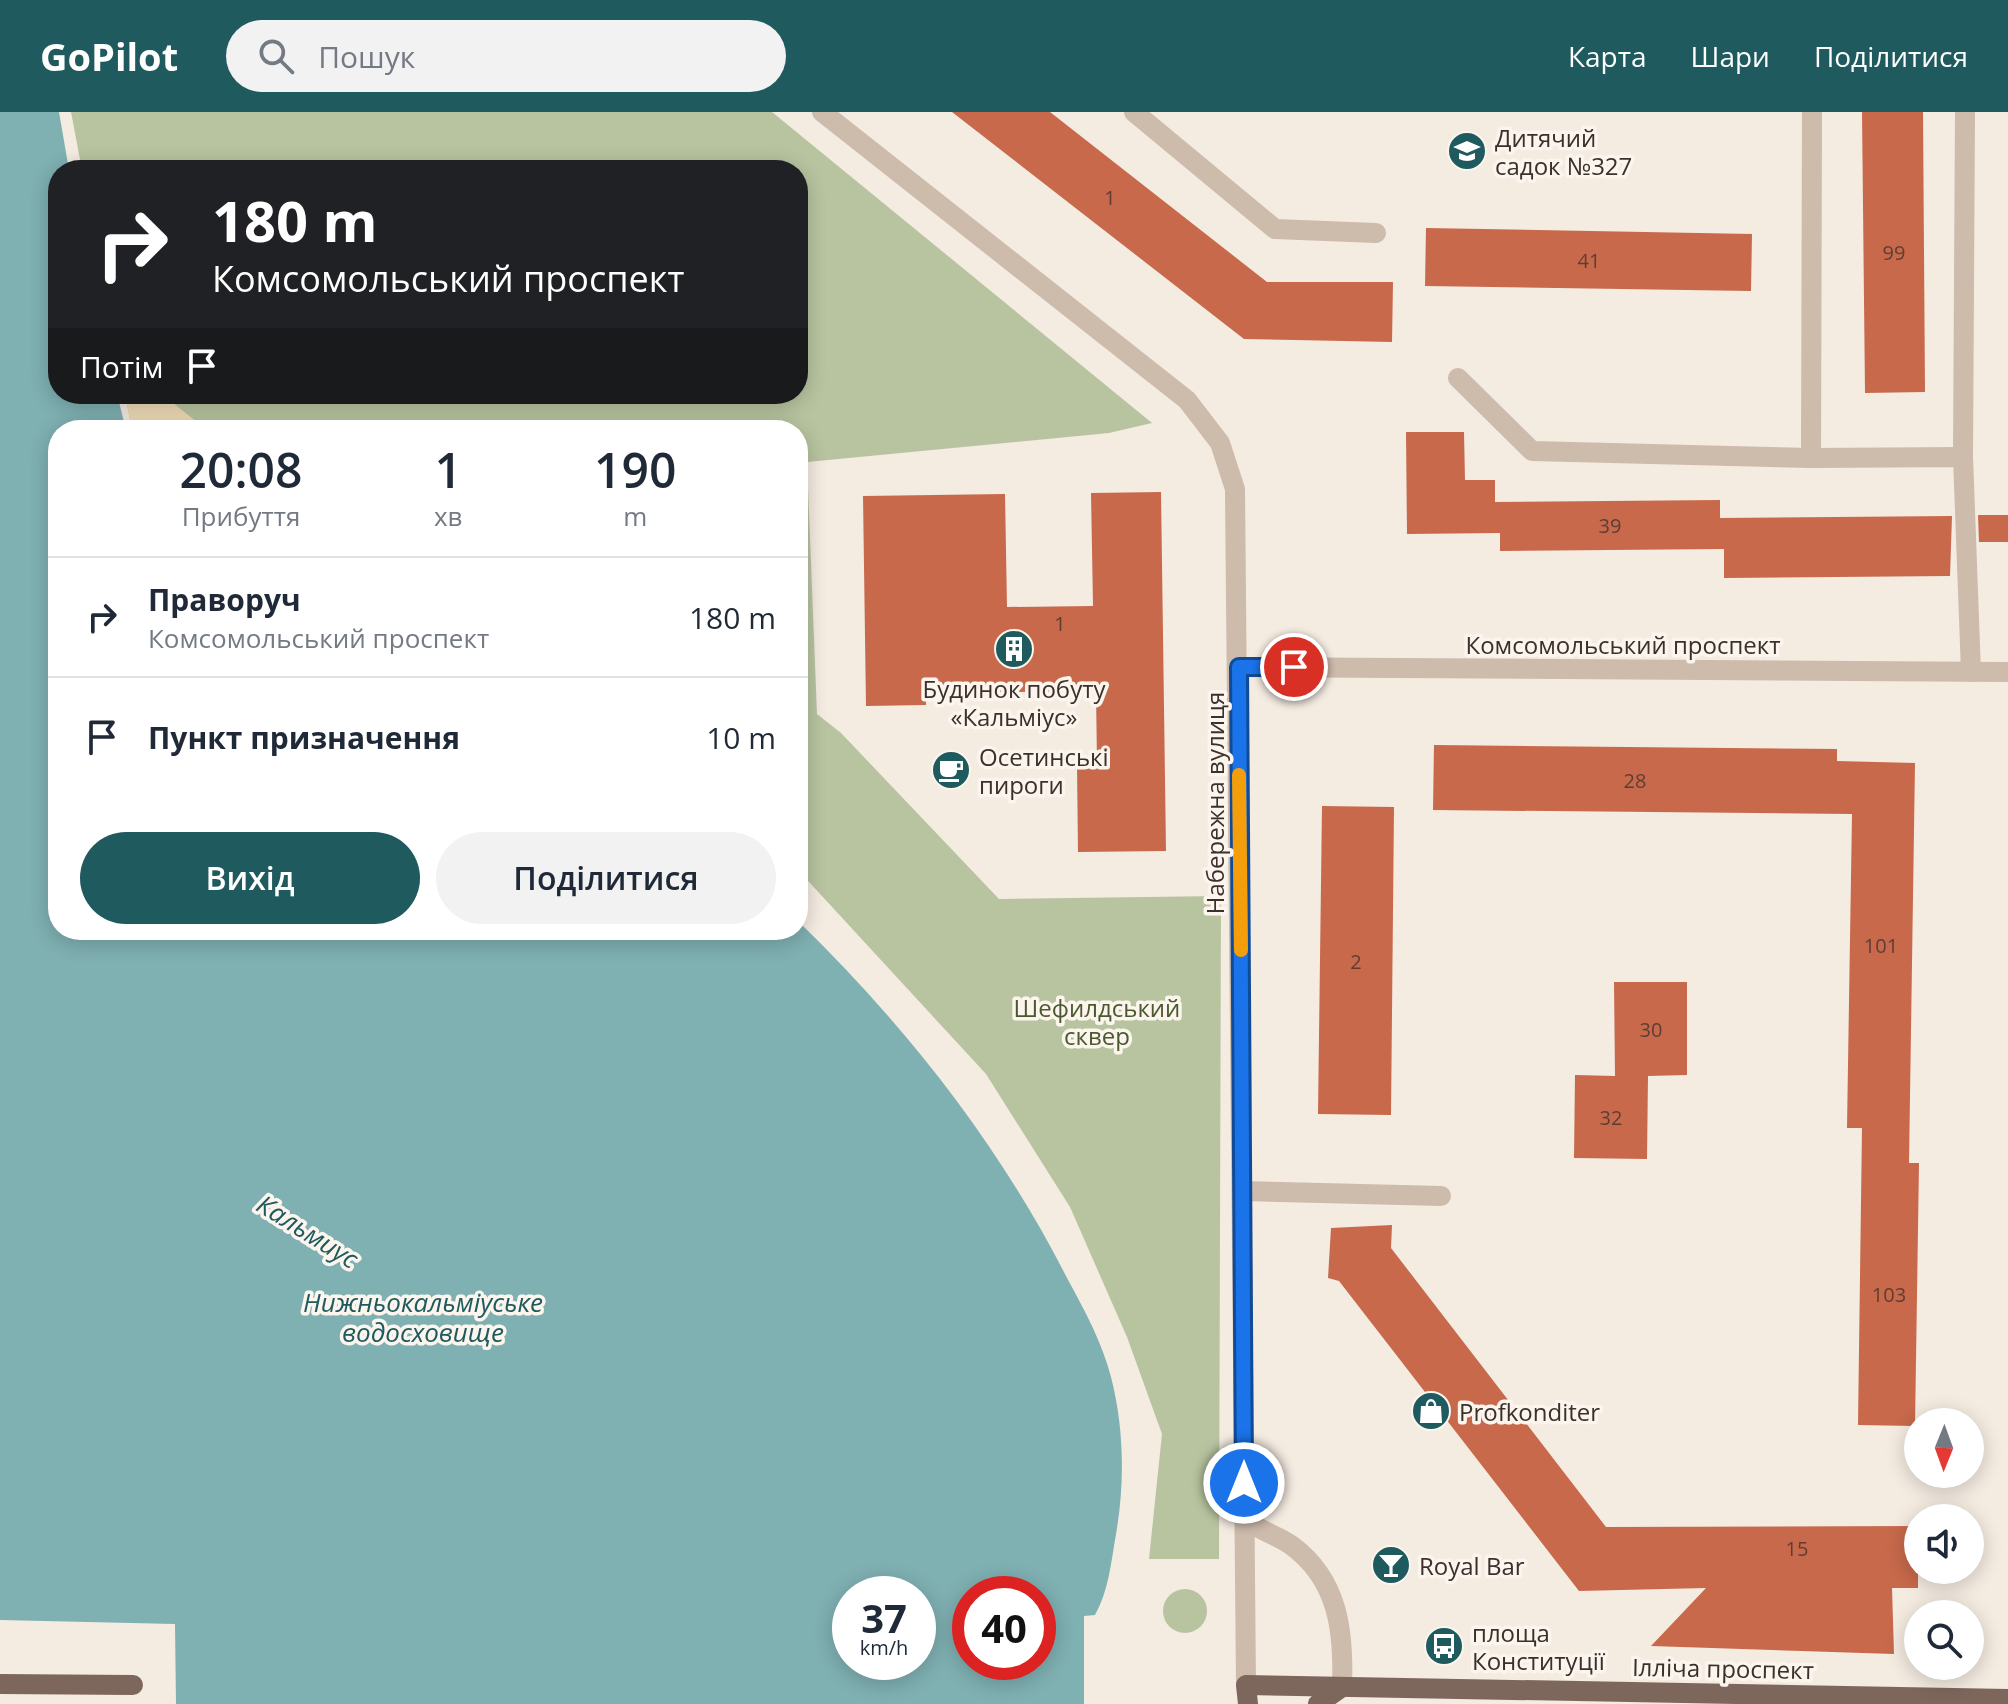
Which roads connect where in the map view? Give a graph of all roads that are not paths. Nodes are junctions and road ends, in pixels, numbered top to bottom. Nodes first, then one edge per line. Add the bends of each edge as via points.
1 (822, 112) edge
2 (1134, 112) edge
3 (1812, 112) edge
4 (1965, 112) edge
5 (1376, 233) dead end
6 (1458, 378) dead end
7 (1963, 457) junction
8 (1811, 458) junction
9 (1239, 667) junction
10 (1971, 672) junction
11 (2008, 672) edge
12 (1243, 1191) junction
13 (1441, 1196) dead end
14 (1244, 1515) junction
15 (0, 1684) edge
16 (133, 1685) dead end
17 (1342, 1687) junction
18 (1247, 1694) edge
19 (2008, 1699) edge
20 (1318, 1704) edge

1 - 9 street, Набережна вулиця via 1187,400 1220,443 1235,489
2 - 5 street via 1275,229
3 - 8 street
4 - 7 street
6 - 8 street via 1532,451
7 - 8 street
7 - 10 street
9 - 10 street, Комсомольський проспект
9 - 12 street, Набережна вулиця
10 - 11 street, Комсомольський проспект
12 - 13 street
12 - 14 street, Набережна вулиця
14 - 17 street via 1253,1527 1295,1548 1319,1572 1343,1637
14 - 18 street, Набережна вулиця
15 - 16 main road
17 - 18 main road, Ілліча проспект
17 - 19 main road, Ілліча проспект
17 - 20 main road

